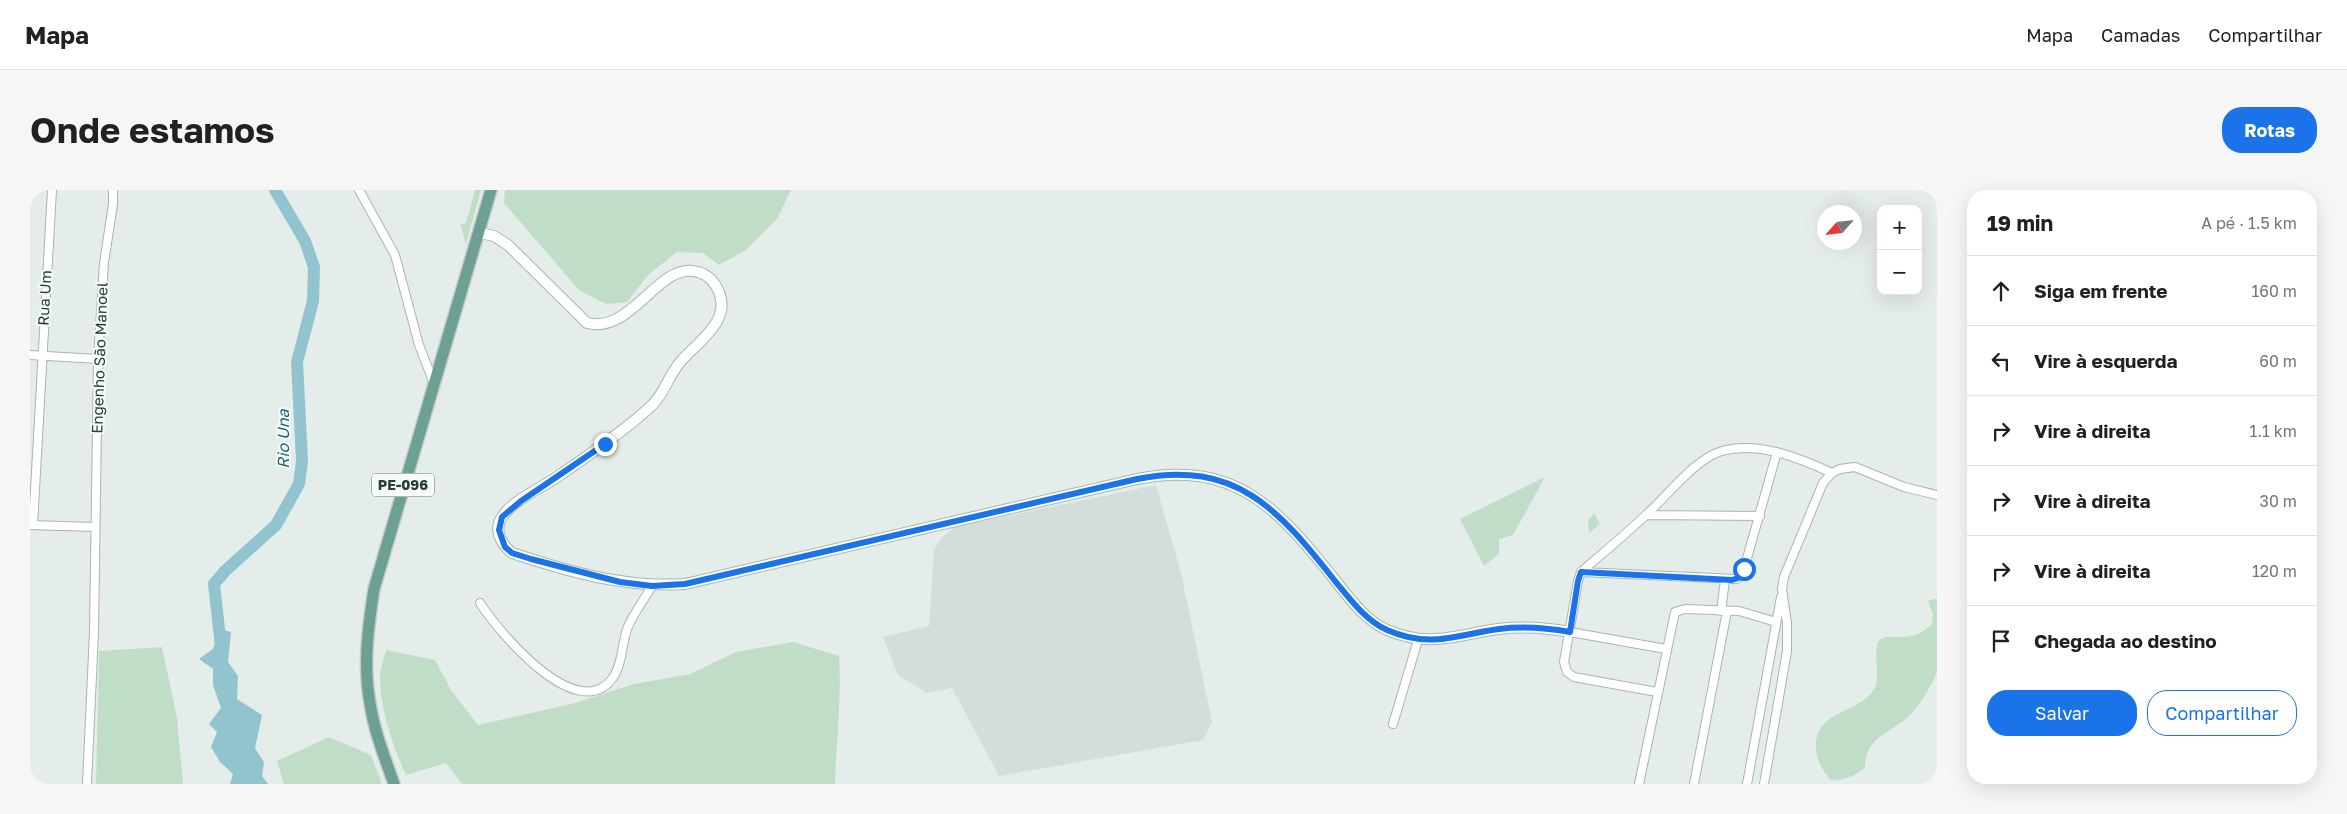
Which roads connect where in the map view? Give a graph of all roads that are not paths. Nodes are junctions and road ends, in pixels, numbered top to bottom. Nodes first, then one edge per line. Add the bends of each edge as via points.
1 (52, 190) edge
2 (112, 190) edge
3 (359, 190) edge
4 (492, 190) edge
5 (480, 233) junction
6 (30, 355) edge
7 (42, 356) junction
8 (98, 359) junction
9 (433, 381) junction
10 (1777, 452) junction
11 (1832, 473) junction
12 (1937, 494) edge
13 (1646, 515) junction
14 (1760, 516) junction
15 (31, 525) edge
16 (95, 527) junction
17 (1581, 572) junction
18 (1725, 580) junction
19 (652, 586) junction
20 (1782, 589) junction
21 (480, 603) dead end
22 (1724, 611) junction
23 (1776, 622) junction
24 (1570, 632) junction
25 (1418, 640) junction
26 (1666, 649) junction
27 (1657, 692) junction
28 (1393, 724) dead end
29 (87, 784) edge
30 (394, 784) edge
31 (1639, 784) edge
32 (1694, 784) edge
33 (1747, 784) edge
34 (1764, 784) edge

1 - 7 street, Rua Um
2 - 8 street, Engenho São Manoel
3 - 9 street via 395,255 419,345
4 - 5 main road, PE-096
5 - 9 main road, PE-096
5 - 19 street via 494,236 508,245 578,317 593,325 613,322 676,273 697,271 716,285 721,297 720,316 715,326 680,361 659,399 605,444 510,509 500,523 500,538 512,553 587,575
6 - 7 street
7 - 8 street
7 - 15 street, Rua Um
8 - 16 street, Engenho São Manoel
9 - 30 main road, PE-096 via 374,589 368,639 370,703
10 - 11 street
10 - 13 street via 1730,449 1711,456
10 - 14 street
11 - 12 street via 1855,467 1904,487
11 - 20 street via 1816,498 1789,560
13 - 14 street
13 - 17 street
14 - 18 street via 1742,575
15 - 16 street
16 - 29 street, Engenho São Manoel
17 - 18 street
17 - 24 street
18 - 22 street
19 - 21 street via 628,627 615,674 607,685 595,691 575,690 550,676 496,628
19 - 25 street via 685,584 1155,475 1188,475 1226,482 1251,493 1270,507 1370,618 1385,630
20 - 23 street
20 - 34 street via 1787,651
22 - 23 street via 1746,612
22 - 26 street via 1678,610
22 - 32 street
23 - 33 street
24 - 25 street via 1522,627 1443,640
24 - 26 street
24 - 27 street via 1564,662 1570,675
25 - 28 street
26 - 27 street
27 - 31 street

